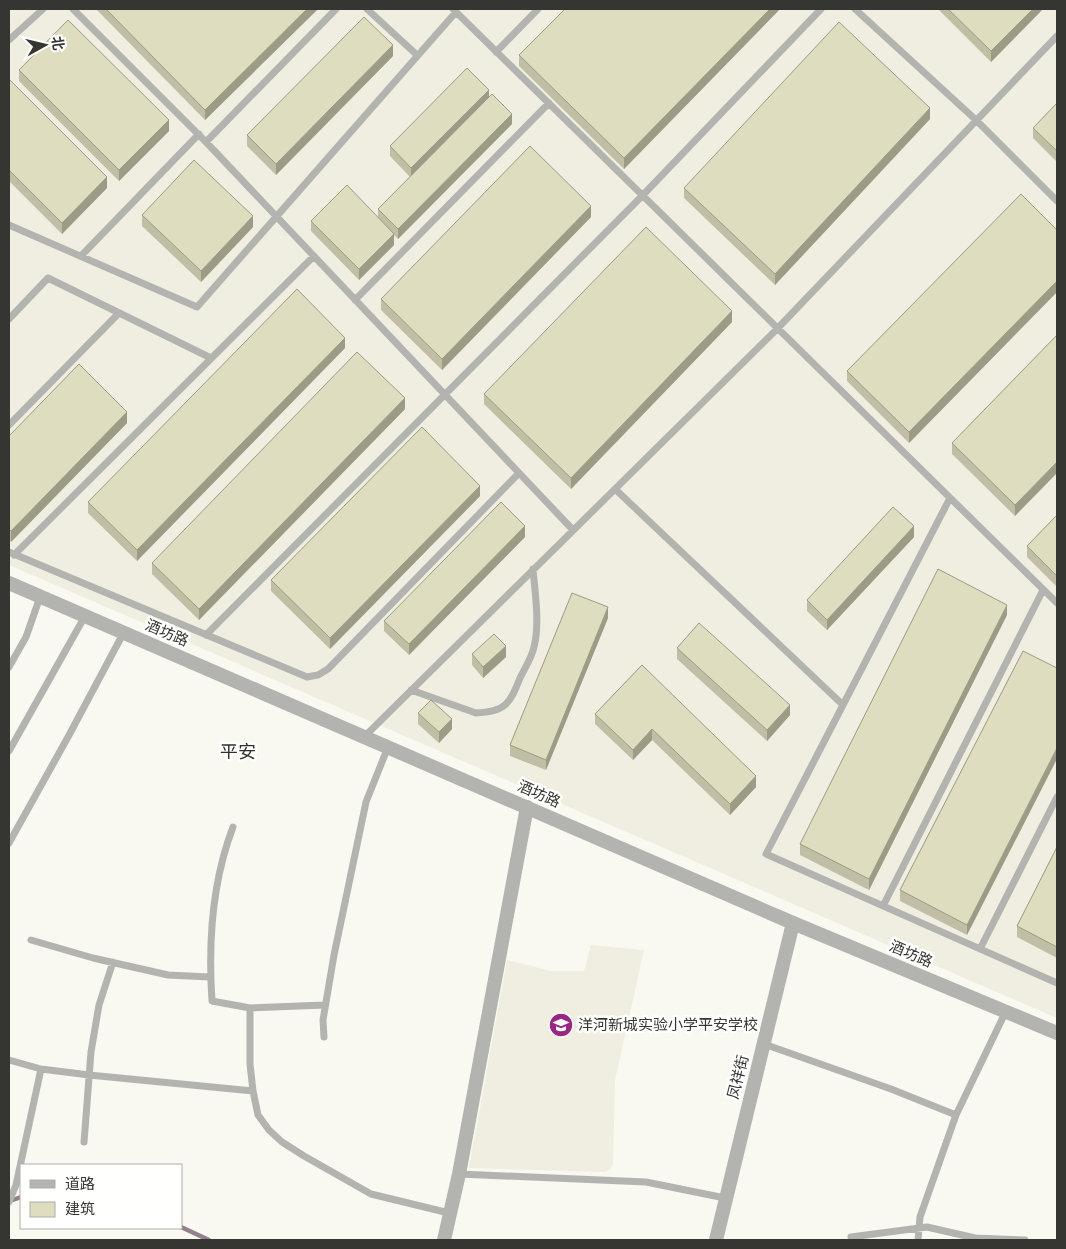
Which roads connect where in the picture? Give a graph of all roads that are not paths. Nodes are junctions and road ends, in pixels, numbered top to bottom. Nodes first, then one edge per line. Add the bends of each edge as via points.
1 (43, 9) edge
2 (74, 9) edge
3 (336, 9) edge
4 (367, 9) edge
5 (538, 9) edge
6 (821, 9) edge
7 (854, 9) edge
8 (454, 10) edge
9 (1057, 36) edge
10 (9, 40) edge
11 (496, 52) junction
12 (417, 55) junction
13 (549, 103) junction
14 (976, 120) junction
15 (199, 134) junction
16 (206, 142) junction
17 (642, 196) junction
18 (1057, 200) edge
19 (276, 216) junction
20 (9, 225) edge
21 (81, 256) junction
22 (314, 256) junction
23 (355, 300) junction
24 (119, 313) junction
25 (9, 319) edge
26 (777, 329) junction
27 (211, 358) junction
28 (444, 394) junction
29 (9, 425) edge
30 (519, 473) junction
31 (615, 489) junction
32 (950, 498) junction
33 (573, 530) junction
34 (12, 554) edge
35 (533, 570) junction
36 (9, 583) edge
37 (1043, 590) junction
38 (40, 597) junction
39 (1057, 603) edge
40 (86, 616) junction
41 (124, 632) junction
42 (206, 635) junction
43 (9, 667) edge
44 (411, 690) junction
45 (843, 705) junction
46 (365, 736) junction
47 (389, 746) junction
48 (9, 751) edge
49 (1057, 797) edge
50 (527, 807) junction
51 (233, 827) dead end
52 (9, 843) edge
53 (883, 906) junction
54 (793, 923) junction
55 (31, 940) dead end
56 (980, 949) junction
57 (113, 962) junction
58 (210, 977) junction
59 (1057, 982) edge
60 (326, 1005) junction
61 (250, 1008) junction
62 (1006, 1011) junction
63 (1057, 1033) edge
64 (324, 1037) dead end
65 (764, 1044) junction
66 (9, 1060) edge
67 (41, 1069) junction
68 (89, 1075) junction
69 (253, 1091) junction
70 (956, 1114) junction
71 (84, 1142) dead end
72 (20, 1164) edge
73 (20, 1166) edge
74 (459, 1174) junction
75 (17, 1180) junction
76 (9, 1184) edge
77 (725, 1198) junction
78 (9, 1202) edge
79 (449, 1213) junction
80 (920, 1228) junction
81 (851, 1237) dead end
82 (444, 1240) edge
83 (716, 1240) edge
84 (918, 1240) edge
85 (1025, 1240) edge

1 - 10 lane
2 - 15 lane
3 - 16 lane
4 - 12 lane
5 - 11 lane
6 - 17 lane
7 - 14 lane
8 - 11 lane
8 - 12 lane
9 - 14 lane
11 - 13 lane
12 - 19 lane
13 - 17 lane
13 - 23 lane
14 - 18 lane
14 - 26 lane
15 - 16 lane
15 - 21 lane
16 - 19 lane
17 - 26 lane
17 - 28 lane
19 - 21 lane via 196,307
19 - 22 lane
20 - 21 lane
22 - 23 lane
22 - 27 lane
23 - 28 lane
24 - 25 lane via 48,278
24 - 27 lane
24 - 29 lane
26 - 31 lane
26 - 32 lane
27 - 34 lane
28 - 30 lane
28 - 42 lane
30 - 33 lane
30 - 42 lane via 328,669 318,675 307,677
31 - 33 lane
31 - 45 lane
32 - 37 lane
32 - 45 lane
33 - 35 lane
34 - 42 lane
35 - 44 lane
35 - 44 lane via 537,621 534,647 511,701 500,709 476,713
36 - 38 street, 酒坊路
37 - 39 lane
37 - 53 lane
38 - 40 street, 酒坊路
38 - 43 lane via 26,637
40 - 41 street, 酒坊路
40 - 48 lane
41 - 46 street, 酒坊路
41 - 52 lane
44 - 46 lane
45 - 53 lane via 766,854
46 - 47 street, 酒坊路
47 - 50 street, 酒坊路
47 - 60 lane via 366,802
49 - 56 lane
50 - 54 street, 酒坊路
50 - 74 street
51 - 58 lane via 214,898
53 - 56 lane
54 - 62 street, 酒坊路
54 - 65 street, 凤祥街
55 - 57 lane
56 - 59 lane
57 - 58 lane via 168,975
57 - 68 lane via 99,1005
58 - 61 lane via 212,1001
60 - 61 lane
60 - 64 lane
61 - 69 lane
62 - 63 street, 酒坊路
62 - 70 lane
65 - 70 lane
65 - 77 street, 凤祥街
66 - 67 lane
67 - 68 lane
67 - 72 lane
68 - 69 lane
68 - 71 lane
69 - 79 lane via 258,1115 269,1130 304,1156 371,1194
70 - 80 lane via 920,1217
73 - 75 lane
74 - 77 lane via 646,1182
74 - 79 street
75 - 76 lane
75 - 78 lane
77 - 83 street, 凤祥街
79 - 82 street
80 - 81 lane
80 - 84 lane
80 - 85 lane via 976,1238

